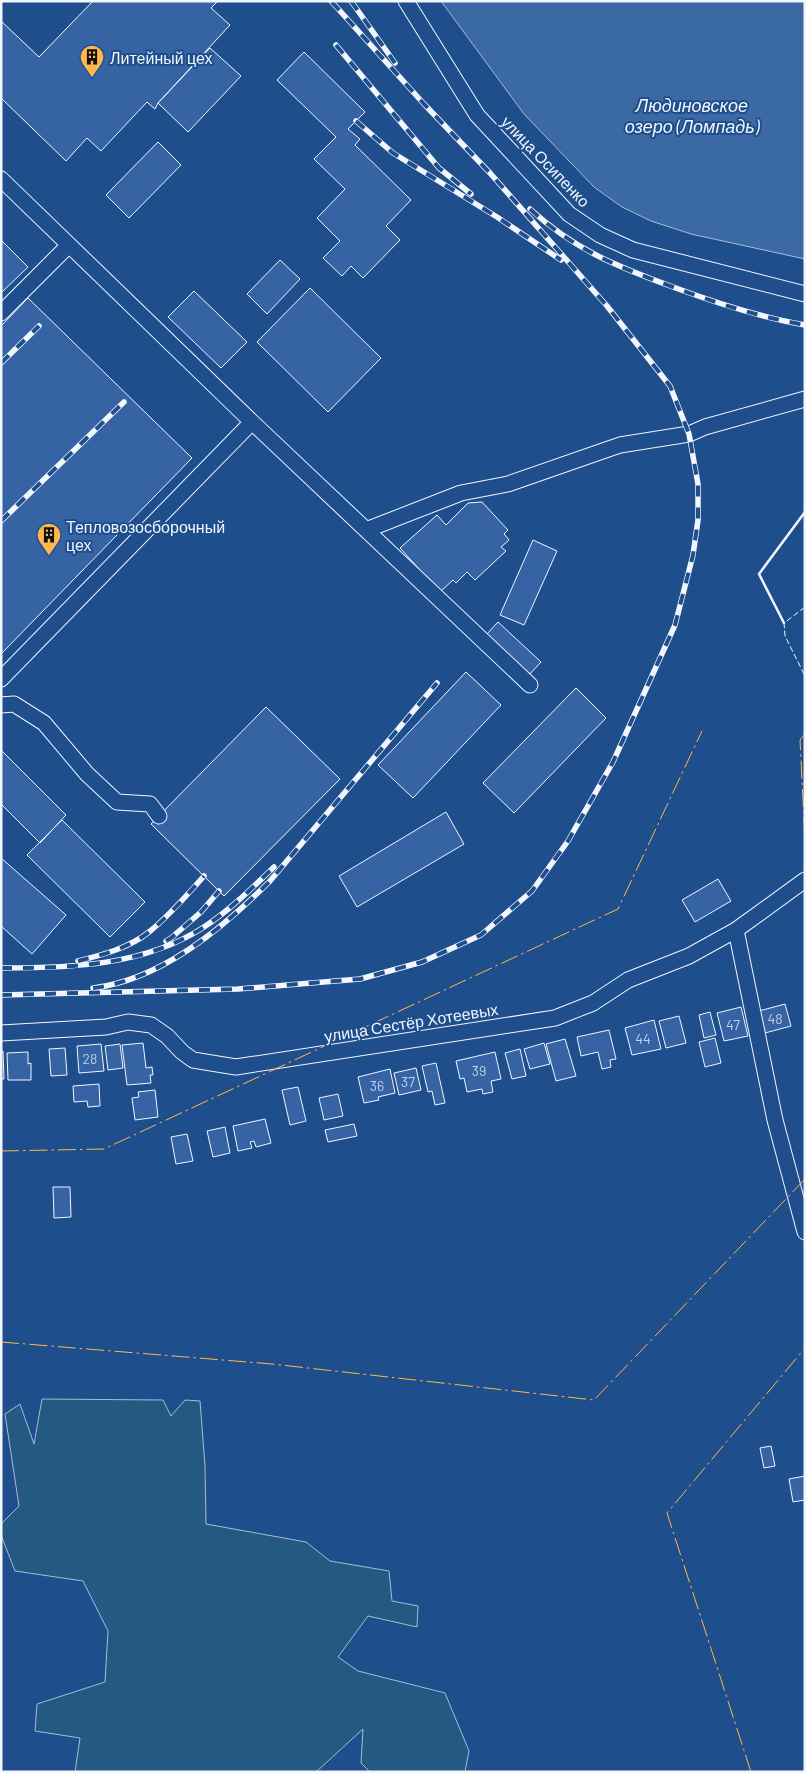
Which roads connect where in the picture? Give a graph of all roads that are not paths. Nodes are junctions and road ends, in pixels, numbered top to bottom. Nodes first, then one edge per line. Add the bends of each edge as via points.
1 (406, 1) edge
2 (1, 179) edge
3 (69, 245) junction
4 (805, 294) edge
5 (1, 313) edge
6 (805, 399) edge
7 (252, 422) junction
8 (366, 530) junction
9 (1, 679) edge
10 (530, 685) dead end
11 (1, 705) edge
12 (159, 816) dead end
13 (805, 880) edge
14 (736, 930) junction
15 (1, 1033) edge
16 (805, 1232) edge

1 - 4 street, улица Осипенко via 477,115 569,214 600,235 633,250
2 - 3 street
3 - 5 street
3 - 7 street
6 - 8 street via 689,434 620,445 508,484 461,493
7 - 8 street
7 - 9 street
8 - 10 street
11 - 12 street via 14,704 44,723 87,774 117,802 150,804
13 - 14 street, улица Сестёр Хотеевых
14 - 15 street, улица Сестёр Хотеевых via 689,956 628,980 593,1003 555,1018 236,1067 193,1060 151,1025 128,1022 106,1027
14 - 16 street via 775,1120

